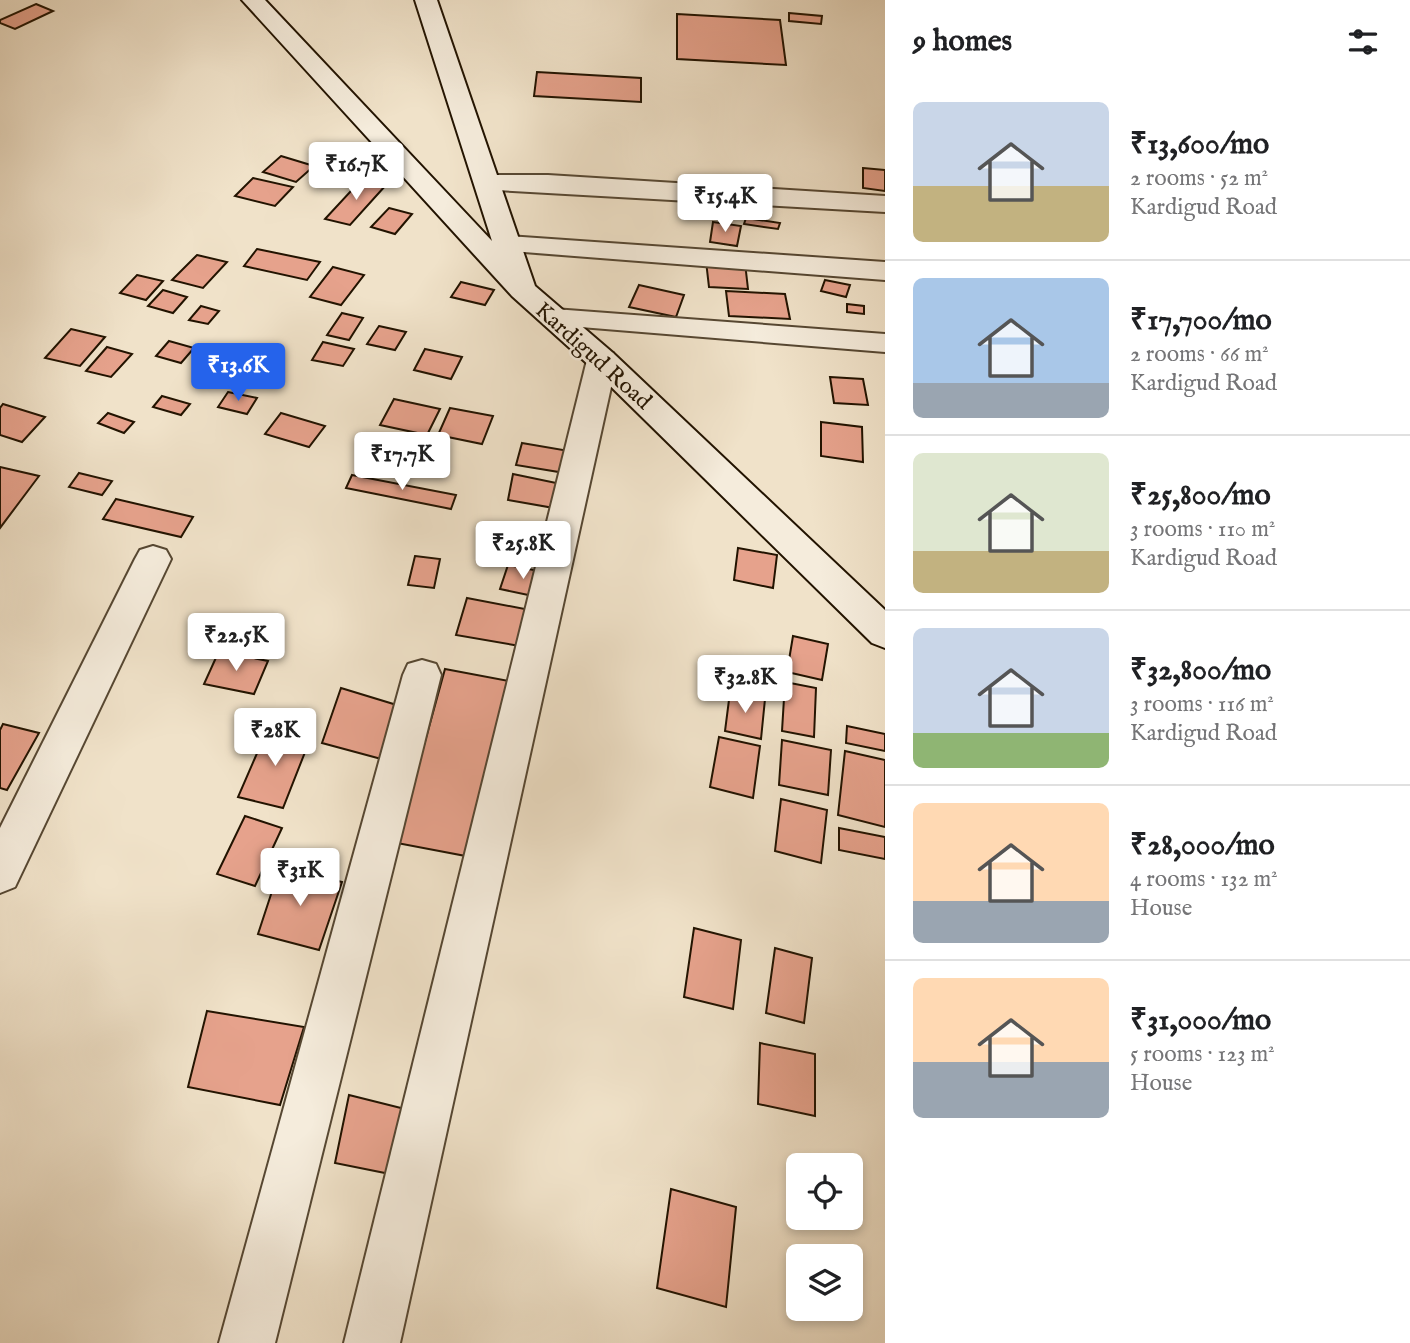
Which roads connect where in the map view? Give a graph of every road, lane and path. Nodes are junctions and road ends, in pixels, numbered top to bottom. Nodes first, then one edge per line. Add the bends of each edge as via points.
1 (253, 0) edge
2 (426, 0) edge
3 (487, 183) junction
4 (885, 204) edge
5 (508, 244) junction
6 (885, 271) edge
7 (522, 290) junction
8 (554, 318) junction
9 (885, 344) edge
10 (603, 360) junction
11 (153, 559) dead end
12 (885, 633) edge
13 (422, 676) dead end
14 (0, 873) edge
15 (247, 1343) edge
16 (372, 1343) edge

1 - 7 street
2 - 3 street, Kardigud Road
3 - 4 street
3 - 5 street, Kardigud Road
5 - 6 street
5 - 7 street, Kardigud Road
7 - 8 street, Kardigud Road
8 - 9 street
8 - 10 street, Kardigud Road
10 - 12 street, Kardigud Road
10 - 16 street
11 - 14 street
13 - 15 street

